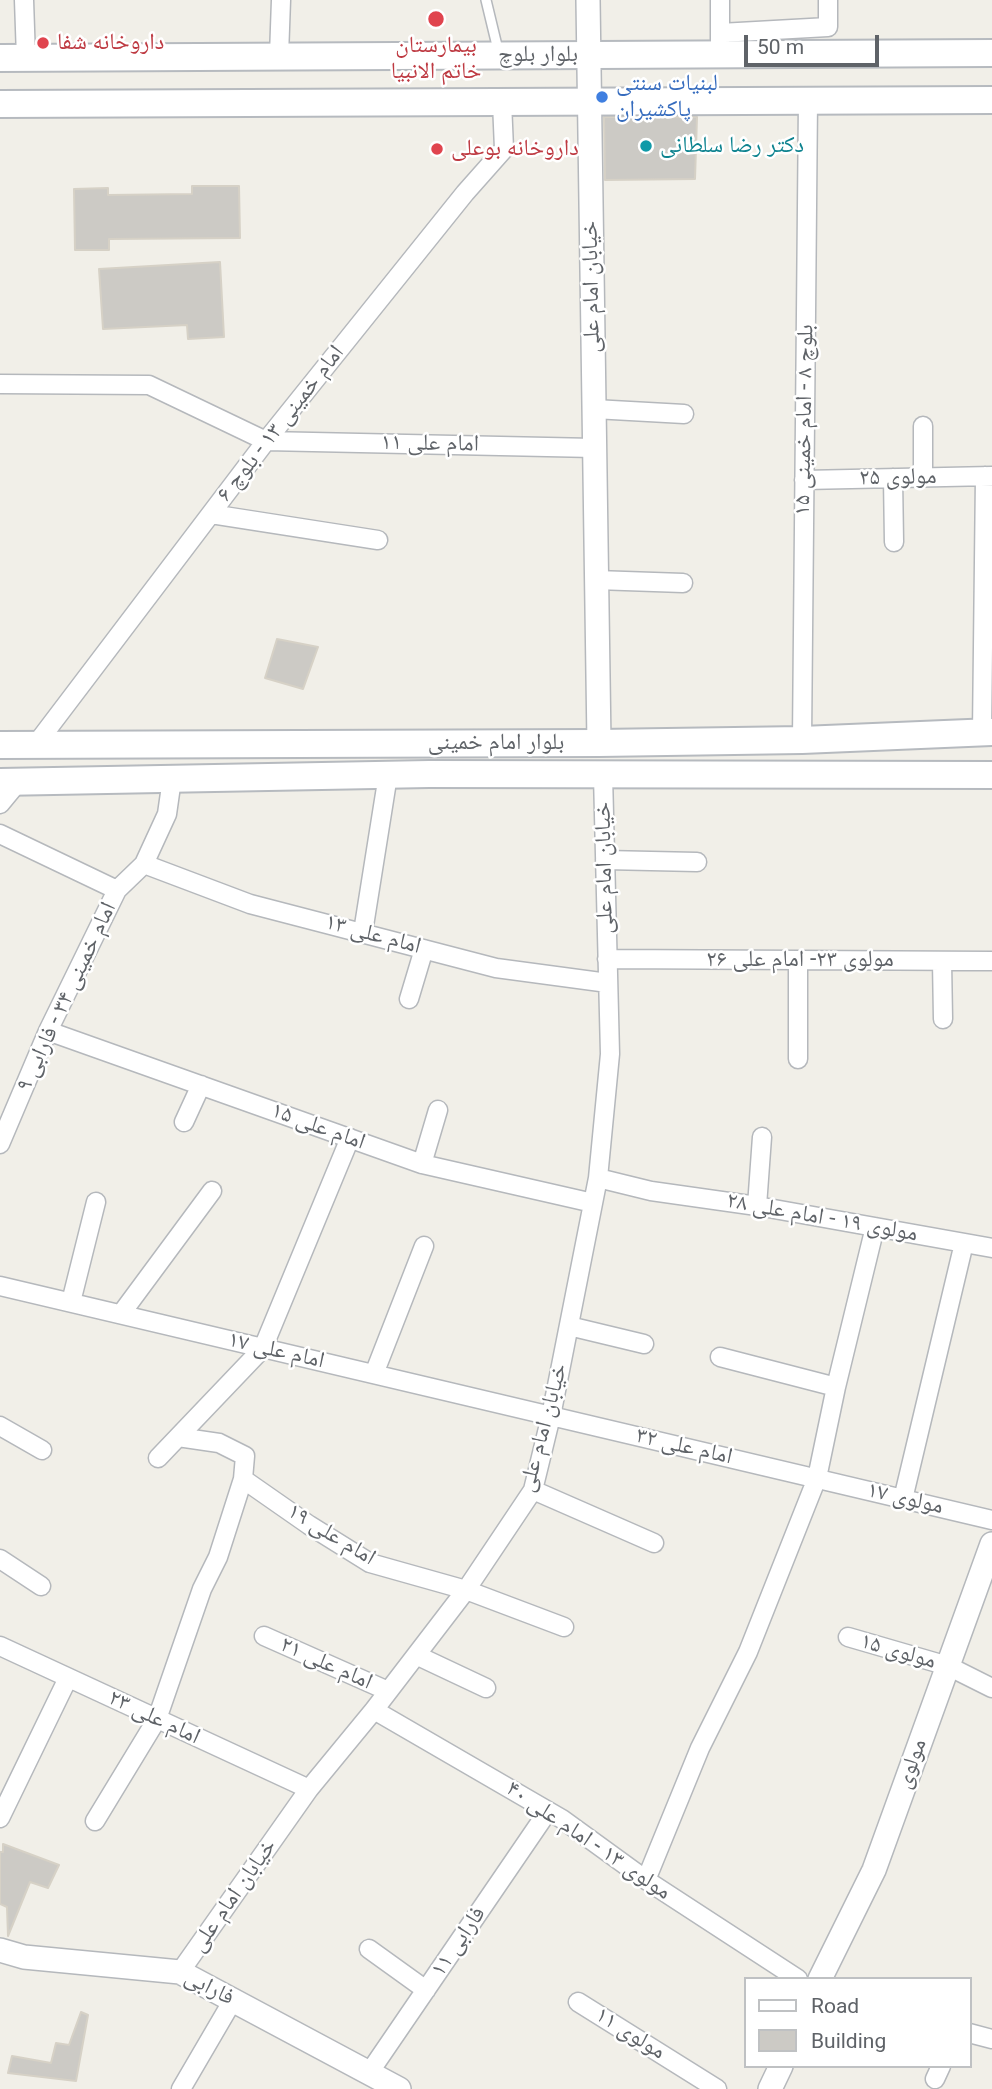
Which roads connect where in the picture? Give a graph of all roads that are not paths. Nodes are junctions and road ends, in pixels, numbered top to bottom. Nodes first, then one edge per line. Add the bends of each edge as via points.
1 (24, 0) edge
2 (281, 0) edge
3 (486, 0) edge
4 (588, 0) edge
5 (720, 0) edge
6 (828, 0) edge
7 (720, 43) junction
8 (992, 52) edge
9 (499, 55) junction
10 (588, 55) junction
11 (279, 56) junction
12 (13, 58) edge
13 (808, 100) junction
14 (992, 100) edge
15 (502, 102) junction
16 (589, 102) junction
17 (0, 104) edge
18 (0, 384) edge
19 (594, 409) junction
20 (684, 414) dead end
21 (923, 426) dead end
22 (266, 441) junction
23 (594, 448) junction
24 (989, 476) edge
25 (923, 477) junction
26 (893, 478) junction
27 (804, 480) junction
28 (211, 514) junction
29 (378, 540) dead end
30 (894, 542) dead end
31 (597, 580) junction
32 (683, 583) dead end
33 (987, 732) edge
34 (802, 740) junction
35 (37, 743) junction
36 (599, 743) junction
37 (0, 745) edge
38 (388, 775) junction
39 (603, 775) junction
40 (992, 775) edge
41 (172, 779) junction
42 (10, 781) edge
43 (0, 804) edge
44 (0, 834) edge
45 (605, 860) junction
46 (696, 862) dead end
47 (144, 864) junction
48 (117, 890) junction
49 (363, 932) junction
50 (424, 948) junction
51 (607, 959) junction
52 (798, 960) junction
53 (942, 961) junction
54 (992, 961) edge
55 (608, 983) junction
56 (409, 999) dead end
57 (943, 1019) dead end
58 (48, 1031) junction
59 (798, 1059) dead end
60 (201, 1085) junction
61 (7, 1105) edge
62 (438, 1110) dead end
63 (184, 1122) dead end
64 (762, 1137) dead end
65 (350, 1138) junction
66 (0, 1144) edge
67 (422, 1164) junction
68 (598, 1178) junction
69 (212, 1191) dead end
70 (96, 1202) dead end
71 (593, 1203) junction
72 (757, 1206) junction
73 (875, 1227) junction
74 (964, 1243) junction
75 (424, 1246) dead end
76 (992, 1248) edge
77 (0, 1286) edge
78 (71, 1302) junction
79 (121, 1314) junction
80 (569, 1326) junction
81 (644, 1344) dead end
82 (263, 1348) junction
83 (720, 1357) dead end
84 (374, 1374) junction
85 (836, 1387) junction
86 (551, 1416) junction
87 (0, 1426) edge
88 (178, 1437) junction
89 (42, 1451) dead end
90 (158, 1458) dead end
91 (243, 1479) junction
92 (817, 1479) junction
93 (533, 1490) junction
94 (903, 1499) junction
95 (992, 1520) edge
96 (654, 1543) dead end
97 (992, 1544) edge
98 (0, 1559) edge
99 (41, 1586) dead end
100 (466, 1590) junction
101 (564, 1627) dead end
102 (264, 1636) dead end
103 (848, 1637) dead end
104 (0, 1646) edge
105 (416, 1655) junction
106 (948, 1666) junction
107 (68, 1678) junction
108 (486, 1688) dead end
109 (992, 1688) edge
110 (388, 1691) junction
111 (374, 1710) junction
112 (157, 1719) junction
113 (309, 1789) junction
114 (548, 1811) junction
115 (0, 1818) edge
116 (95, 1821) dead end
117 (646, 1880) junction
118 (369, 1949) dead end
119 (0, 1950) edge
120 (180, 1972) junction
121 (794, 1977) edge
122 (821, 1977) edge
123 (426, 1990) junction
124 (233, 2000) junction
125 (578, 2002) dead end
126 (971, 2034) edge
127 (992, 2039) edge
128 (779, 2068) edge
129 (369, 2073) junction
130 (181, 2089) edge
131 (399, 2089) edge
132 (716, 2089) edge
133 (770, 2089) edge

1 - 12 street
2 - 11 street
3 - 9 lane
4 - 10 street, خیابان امام علی
5 - 7 street
6 - 7 street via 828,27
7 - 8 main road, بلوار بلوچ
7 - 10 main road, بلوار بلوچ
9 - 10 main road, بلوار بلوچ
9 - 11 main road, بلوار بلوچ
10 - 16 street, خیابان امام علی
11 - 12 main road, بلوار بلوچ
13 - 14 main road, بلوار بلوچ
13 - 16 main road, بلوار بلوچ
13 - 27 street, بلوچ ۸ - امام خمینی ۱۵
15 - 16 main road, بلوار بلوچ
15 - 17 main road, بلوار بلوچ
15 - 22 street, امام خمینی ۱۳ - بلوچ ۶ via 504,149
16 - 19 street, خیابان امام علی
18 - 22 street via 149,385
19 - 20 street
19 - 23 street, خیابان امام علی
21 - 25 street
22 - 23 street, امام علی ۱۱
22 - 28 street, امام خمینی ۱۳ - بلوچ ۶
23 - 31 street, خیابان امام علی
24 - 25 street, مولوی ۲۵
24 - 33 street
25 - 26 street, مولوی ۲۵
26 - 27 street, مولوی ۲۵
26 - 30 street
27 - 34 street, بلوچ ۸ - امام خمینی ۱۵
28 - 29 street
28 - 35 street, امام خمینی ۱۳ - بلوچ ۶
31 - 32 street
31 - 36 street, خیابان امام علی
33 - 34 main road, بلوار امام خمینی
34 - 36 main road, بلوار امام خمینی
35 - 36 main road, بلوار امام خمینی
35 - 37 main road, بلوار امام خمینی
36 - 39 main road
38 - 39 main road, بلوار امام خمینی
38 - 41 main road, بلوار امام خمینی
38 - 49 street
39 - 40 main road, بلوار امام خمینی
39 - 45 street, خیابان امام علی
41 - 42 main road, بلوار امام خمینی
41 - 47 street, امام خمینی ۳۴ - فارابی ۹ via 167,814
42 - 43 street
44 - 48 street
45 - 46 street
45 - 51 street, خیابان امام علی
47 - 48 street, امام خمینی ۳۴ - فارابی ۹
47 - 49 street, امام علی ۱۳ via 250,904
48 - 58 street, امام خمینی ۳۴ - فارابی ۹
49 - 50 street, امام علی ۱۳
50 - 55 street, امام علی ۱۳ via 496,968
50 - 56 street
51 - 52 street, مولوی ۲۳- امام علی ۲۶
51 - 55 street, خیابان امام علی
52 - 53 street, مولوی ۲۳- امام علی ۲۶
52 - 59 street
53 - 54 street, مولوی ۲۳- امام علی ۲۶
53 - 57 street
55 - 68 street, خیابان امام علی via 610,1054
58 - 60 street, امام علی ۱۵
58 - 61 street, امام خمینی ۳۴ - فارابی ۹
60 - 63 street
60 - 65 street, امام علی ۱۵
61 - 66 street, امام خمینی ۳۴ - فارابی ۹
62 - 67 street
64 - 72 street
65 - 67 street, امام علی ۱۵
65 - 82 street
67 - 71 street, امام علی ۱۵
68 - 71 street, خیابان امام علی
68 - 72 street, مولوی ۱۹ - امام علی ۲۸ via 651,1191
69 - 79 street
70 - 78 street
71 - 80 street, خیابان امام علی
72 - 73 street, مولوی ۱۹ - امام علی ۲۸
73 - 74 street, مولوی ۱۹ - امام علی ۲۸
73 - 85 street
74 - 76 street, مولوی ۱۹ - امام علی ۲۸
74 - 94 street
75 - 84 street
77 - 78 street, امام علی ۱۷
78 - 79 street, امام علی ۱۷
79 - 82 street, امام علی ۱۷
80 - 81 street
80 - 86 street, خیابان امام علی
82 - 84 street, امام علی ۱۷
82 - 88 street
83 - 85 street
84 - 86 street, امام علی ۱۷
85 - 92 street
86 - 92 street, امام علی ۳۲
86 - 93 street, خیابان امام علی
87 - 89 street
88 - 90 street
88 - 91 street via 219,1443 245,1456
91 - 100 street, امام علی ۱۹ via 370,1563
91 - 112 street
92 - 94 street, مولوی ۱۷
92 - 117 street via 748,1653 699,1748
93 - 96 street
93 - 100 street, خیابان امام علی
94 - 95 street, مولوی ۱۷
97 - 106 street, مولوی
98 - 99 street
100 - 101 street, امام علی ۱۹
100 - 105 street, خیابان امام علی
102 - 110 street, امام علی ۲۱
103 - 106 street, مولوی ۱۵
104 - 107 street, امام علی ۲۳
105 - 108 street
105 - 110 street, خیابان امام علی
106 - 109 street, مولوی ۱۵
106 - 122 street, مولوی via 874,1870
107 - 112 street, امام علی ۲۳
107 - 115 street
110 - 111 street, خیابان امام علی
111 - 113 street, خیابان امام علی
111 - 114 street, مولوی ۱۳ - امام علی ۴۰
112 - 113 street, امام علی ۲۳
112 - 116 street
113 - 120 street, خیابان امام علی
114 - 117 street, مولوی ۱۳ - امام علی ۴۰
114 - 123 street, فارابی ۱۱
117 - 121 street, مولوی ۱۳ - امام علی ۴۰
118 - 123 street
119 - 120 street, فارابی via 24,1957
120 - 124 street, فارابی
123 - 129 street, فارابی ۱۱
124 - 129 street, فارابی
124 - 130 street
125 - 132 street, مولوی ۱۱
126 - 127 street
128 - 133 street
129 - 131 street, فارابی

